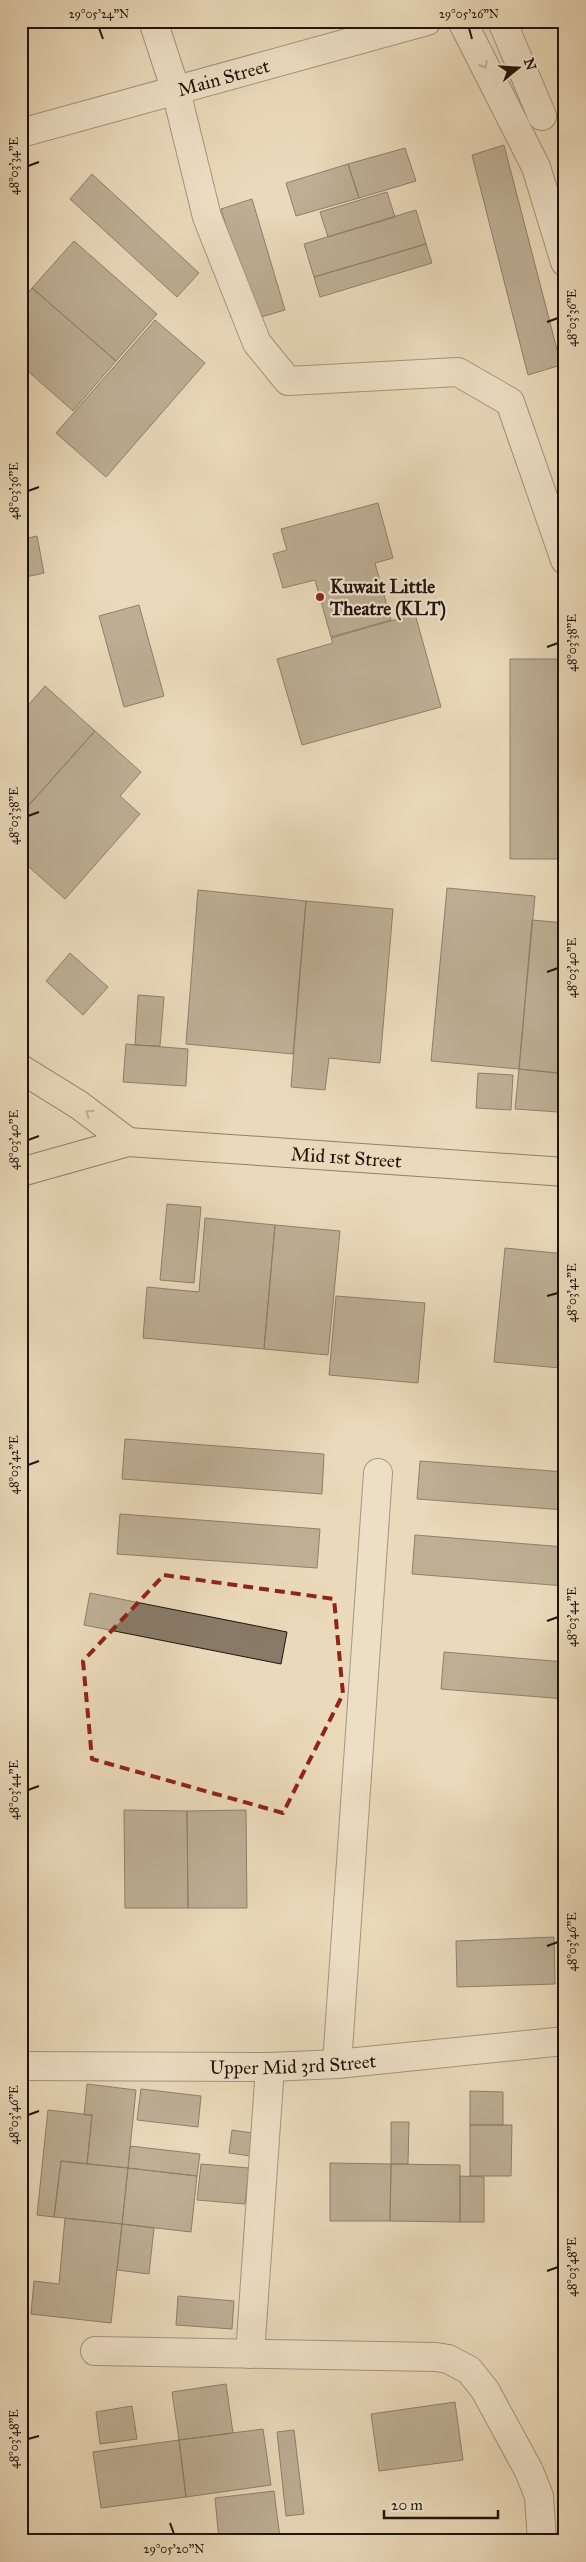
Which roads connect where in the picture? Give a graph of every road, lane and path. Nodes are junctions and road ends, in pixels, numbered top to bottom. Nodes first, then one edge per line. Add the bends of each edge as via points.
1 (154, 21) edge
2 (426, 21) edge
3 (462, 21) edge
4 (502, 21) edge
5 (176, 91) junction
6 (553, 112) edge
7 (514, 124) junction
8 (21, 133) edge
9 (565, 262) edge
10 (565, 560) edge
11 (21, 1069) edge
12 (128, 1142) junction
13 (21, 1172) edge
14 (565, 1172) edge
15 (378, 1473) dead end
16 (565, 2042) edge
17 (337, 2064) junction
18 (21, 2066) edge
19 (270, 2067) junction
20 (94, 2351) dead end
21 (250, 2354) junction
22 (542, 2541) edge

1 - 5 street
2 - 5 street, Main Street
3 -> 7 street
4 - 6 street
5 - 8 street, Main Street
5 - 10 street via 210,226 257,343 288,382 458,372 510,402
6 - 7 street
7 - 9 street via 542,182
12 -> 11 main road via 79,1105
12 - 13 main road, Mid 1st Street
12 - 14 main road, Mid 1st Street
15 - 17 street
16 - 17 street, Upper Mid 3rd Street
17 - 19 street, Upper Mid 3rd Street
18 - 19 street, Upper Mid 3rd Street
19 - 21 street
20 - 21 street
21 - 22 street via 436,2357 470,2370 482,2384 529,2471 539,2496

